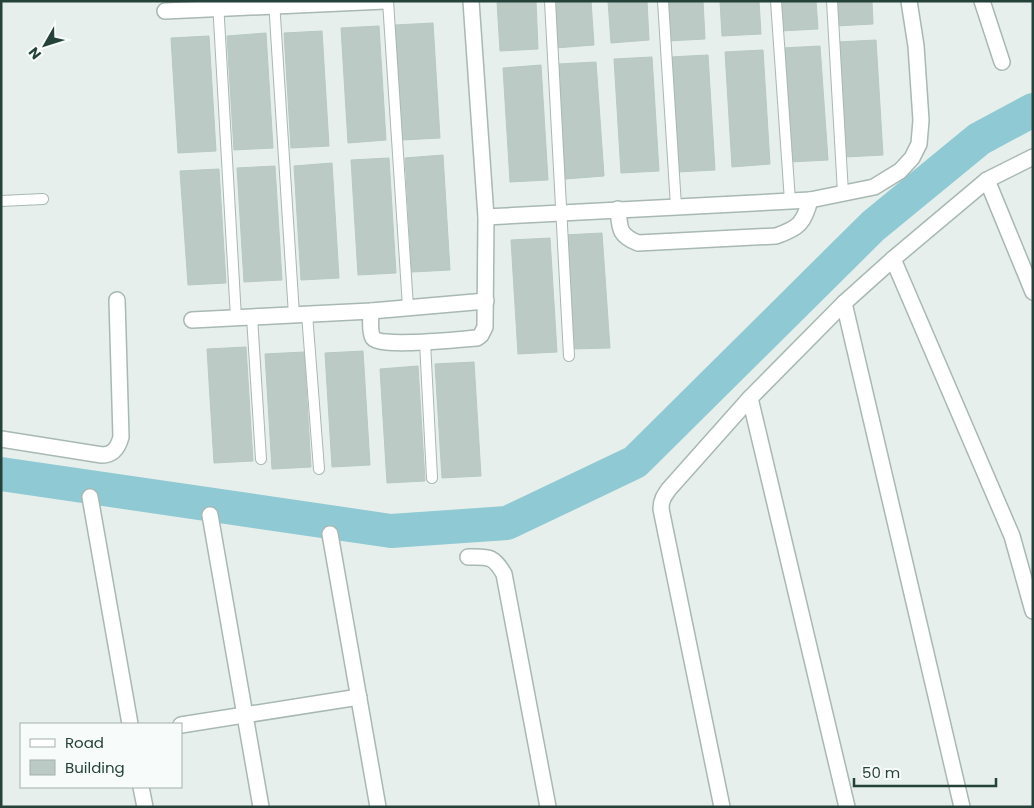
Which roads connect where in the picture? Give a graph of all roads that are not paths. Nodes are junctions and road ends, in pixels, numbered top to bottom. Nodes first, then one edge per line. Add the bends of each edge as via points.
1 (386, 1) edge
2 (471, 1) edge
3 (550, 1) edge
4 (663, 1) edge
5 (776, 1) edge
6 (832, 1) edge
7 (909, 1) edge
8 (982, 1) edge
9 (329, 2) edge
10 (274, 4) edge
11 (218, 5) edge
12 (165, 11) dead end
13 (1002, 62) dead end
14 (1033, 157) edge
15 (987, 180) junction
16 (843, 193) junction
17 (43, 199) dead end
18 (790, 200) junction
19 (810, 200) junction
20 (1, 201) edge
21 (676, 206) junction
22 (618, 209) junction
23 (562, 213) junction
24 (486, 217) junction
25 (893, 259) junction
26 (1033, 292) edge
27 (116, 300) dead end
28 (486, 301) junction
29 (844, 304) junction
30 (408, 307) junction
31 (371, 311) junction
32 (300, 314) junction
33 (252, 317) junction
34 (236, 318) junction
35 (192, 320) dead end
36 (425, 342) junction
37 (569, 356) dead end
38 (750, 398) junction
39 (1, 439) edge
40 (261, 459) dead end
41 (319, 469) dead end
42 (432, 478) dead end
43 (90, 498) dead end
44 (210, 515) dead end
45 (330, 534) dead end
46 (468, 556) dead end
47 (1033, 611) edge
48 (359, 697) junction
49 (245, 715) junction
50 (130, 723) edge
51 (182, 725) edge
52 (141, 788) edge
53 (145, 807) edge
54 (261, 807) edge
55 (378, 807) edge
56 (548, 807) edge
57 (722, 807) edge
58 (847, 807) edge
59 (962, 807) edge

1 - 9 street
1 - 30 lane
2 - 24 street
3 - 23 lane
4 - 21 lane
5 - 18 lane
6 - 16 lane
7 - 16 street via 918,74 919,144 912,158 887,180 874,187
8 - 13 street
9 - 10 street
10 - 11 street
10 - 32 lane
11 - 12 street
11 - 34 lane
14 - 15 street
15 - 25 street
15 - 26 street
16 - 19 street
17 - 20 lane
18 - 19 street
18 - 21 street
19 - 22 street via 800,223 776,236 638,243 625,238 620,228
21 - 22 street
22 - 23 street
23 - 24 street
23 - 37 lane
24 - 28 street
25 - 29 street
25 - 47 street via 1012,536
27 - 39 street via 120,437 114,452 102,455
28 - 30 street
28 - 36 street via 485,327 478,338
29 - 38 street
29 - 59 street
30 - 31 street
31 - 32 street
31 - 36 street via 371,334 376,340
32 - 33 street
32 - 41 lane
33 - 34 street
33 - 40 lane
34 - 35 street
36 - 42 lane
38 - 57 street via 668,488 661,502
38 - 58 street
43 - 50 street
44 - 49 street
45 - 48 street
46 - 56 street via 490,557 504,574
48 - 49 street
48 - 55 street
49 - 51 street
49 - 54 street
52 - 53 street

